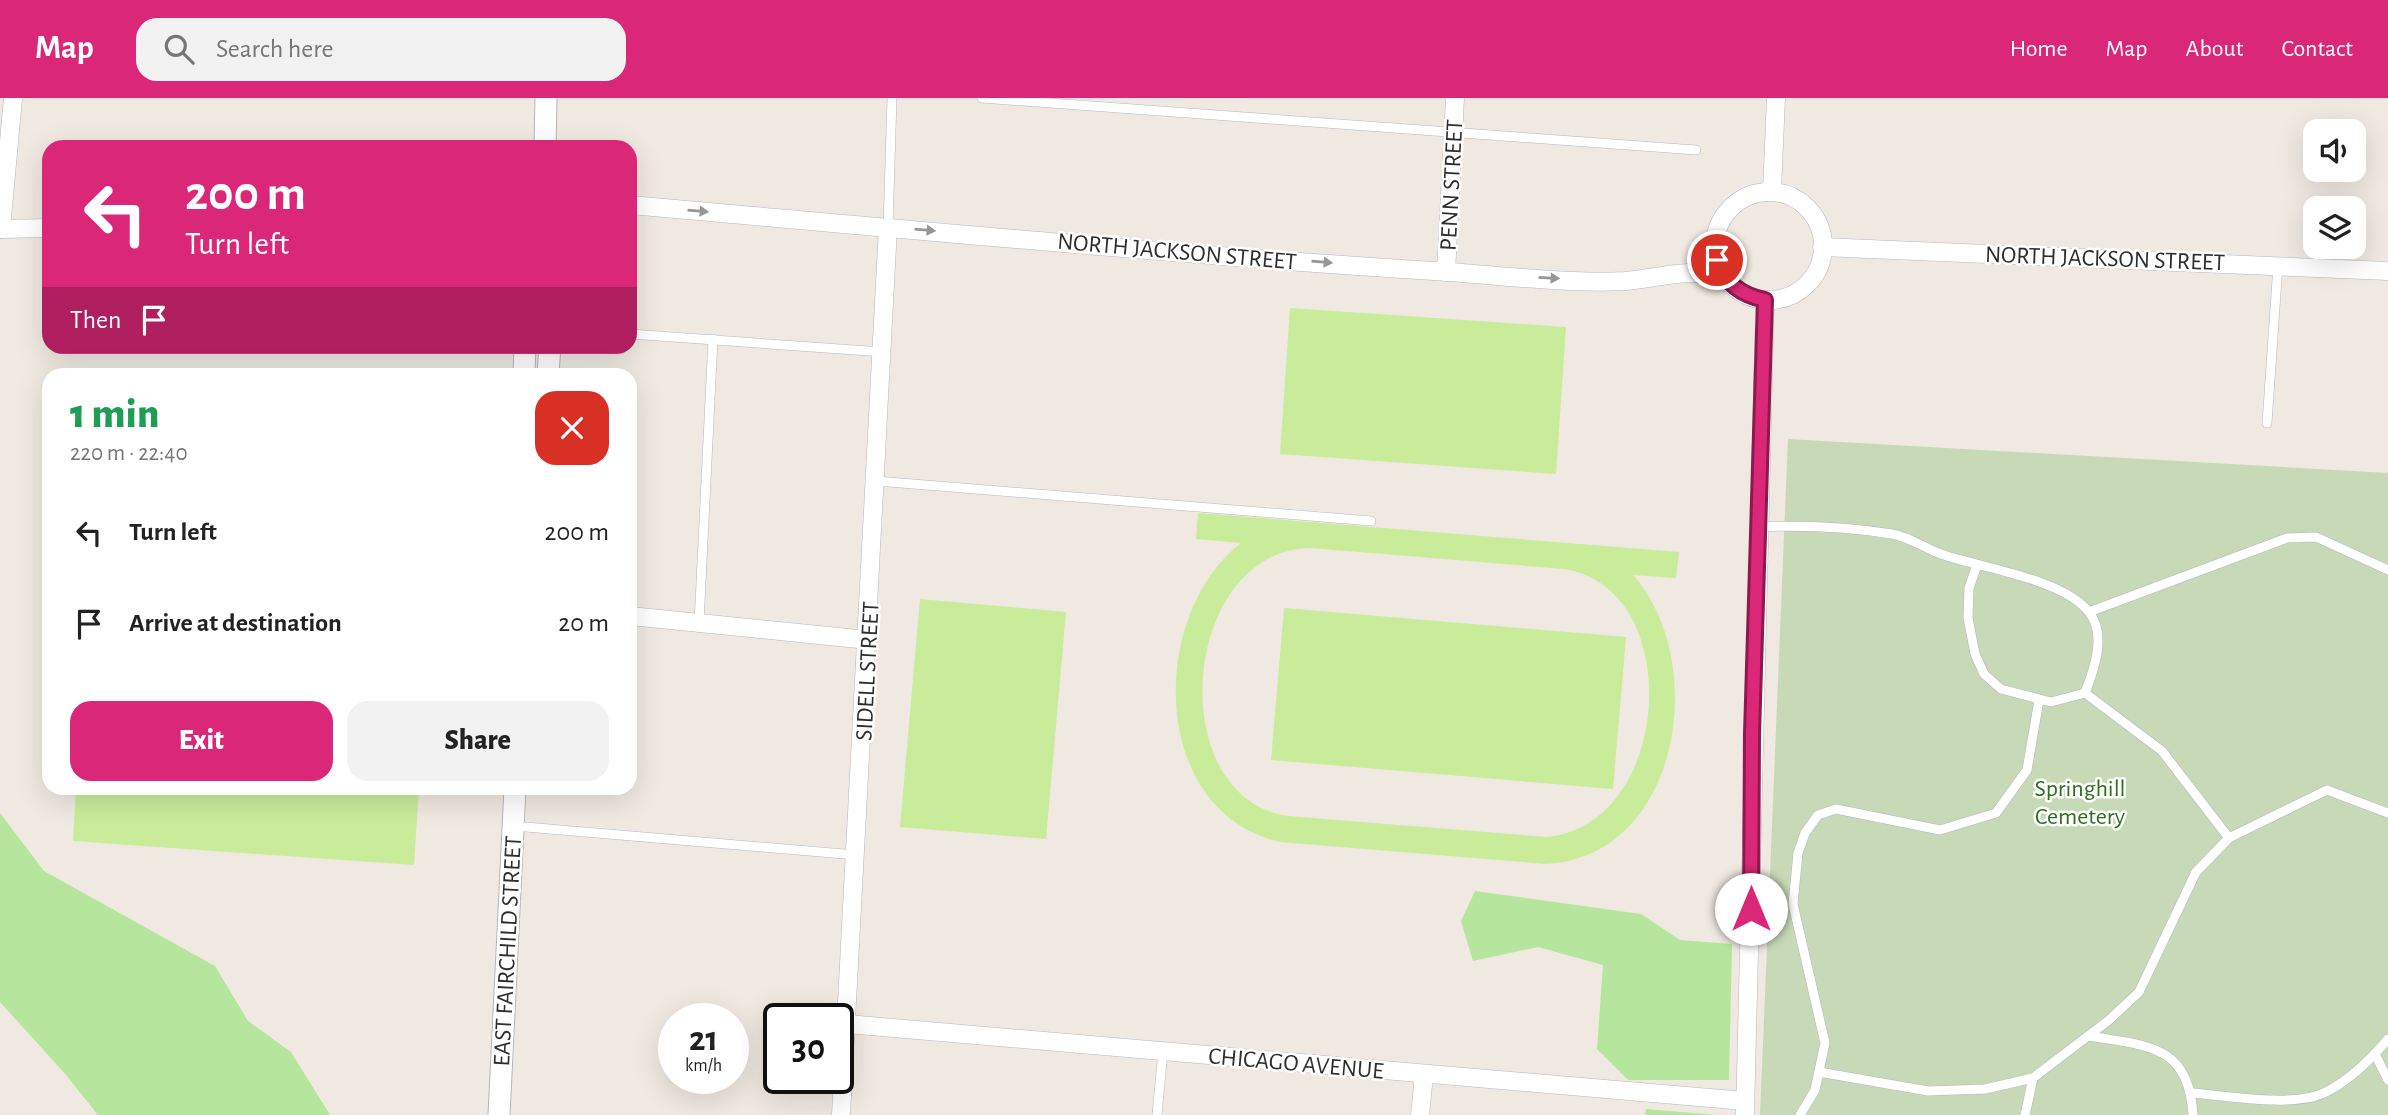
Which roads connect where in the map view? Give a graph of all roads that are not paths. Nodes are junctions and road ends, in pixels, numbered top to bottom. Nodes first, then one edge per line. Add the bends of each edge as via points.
1 (13, 98) edge
2 (546, 98) edge
3 (892, 98) edge
4 (982, 98) edge
5 (1455, 98) edge
6 (1776, 98) edge
7 (1454, 131) junction
8 (545, 140) edge
9 (1696, 150) dead end
10 (1772, 191) junction
11 (637, 206) edge
12 (42, 228) edge
13 (888, 228) junction
14 (0, 229) edge
15 (1822, 247) junction
16 (2278, 265) junction
17 (2388, 271) edge
18 (1446, 272) junction
19 (1723, 277) junction
20 (1765, 300) junction
21 (637, 334) edge
22 (713, 339) junction
23 (883, 352) junction
24 (2267, 423) dead end
25 (876, 481) junction
26 (1371, 521) dead end
27 (1759, 527) junction
28 (1977, 565) junction
29 (2388, 570) edge
30 (2089, 612) junction
31 (637, 617) edge
32 (699, 623) junction
33 (868, 640) junction
34 (2085, 693) junction
35 (2039, 700) junction
36 (515, 795) edge
37 (2388, 813) edge
38 (513, 826) junction
39 (2229, 838) junction
40 (857, 855) junction
41 (848, 1003) edge
42 (854, 1025) edge
43 (2090, 1035) junction
44 (2388, 1039) edge
45 (1163, 1051) junction
46 (2375, 1054) junction
47 (1819, 1072) junction
48 (1424, 1075) junction
49 (2033, 1078) junction
50 (2388, 1080) edge
51 (2192, 1093) junction
52 (842, 1094) edge
53 (1745, 1108) edge
54 (499, 1115) edge
55 (841, 1115) edge
56 (1157, 1115) edge
57 (1420, 1115) edge
58 (1800, 1115) edge
59 (2025, 1115) edge
60 (2193, 1115) edge

1 - 14 street
2 - 8 street
3 - 13 lane
4 - 7 lane
5 - 7 street, PENN STREET
6 - 10 street
7 - 9 lane
7 - 18 street, PENN STREET
10 - 15 street via 1789,194 1807,207 1819,227
10 - 19 street via 1755,192 1729,211 1716,246
11 -> 13 street, NORTH JACKSON STREET
12 - 14 street
13 -> 18 street, NORTH JACKSON STREET
13 - 23 street, SIDELL STREET
15 - 16 street, NORTH JACKSON STREET
15 - 20 street via 1818,269 1808,285 1792,295
16 - 17 street, NORTH JACKSON STREET
16 - 24 lane
18 -> 19 street, NORTH JACKSON STREET via 1626,281 1684,271
19 - 20 street via 1748,296
20 - 27 street
21 - 22 lane
22 - 23 lane
22 - 32 lane
23 - 25 street, SIDELL STREET
25 - 26 lane
25 - 33 street, SIDELL STREET
27 - 28 lane via 1895,534
27 - 53 street
28 - 30 lane via 2020,575
28 - 35 lane via 1969,588 1969,618 1984,674 2001,689
29 - 30 lane via 2316,537 2287,538
30 - 34 lane via 2097,630 2097,664
31 - 32 street
32 - 33 street
33 - 40 street, SIDELL STREET
34 - 35 lane via 2051,702
34 - 39 lane via 2162,751
35 - 47 lane via 2027,770 1996,813 1940,830 1836,809 1818,814 1805,832 1793,904 1825,1043
36 - 38 street, EAST FAIRCHILD STREET
37 - 39 lane via 2327,790
38 - 40 lane
38 - 54 street, EAST FAIRCHILD STREET
39 - 43 lane via 2196,872 2139,992
40 - 41 street, SIDELL STREET
42 - 45 street, CHICAGO AVENUE
43 - 49 lane
43 - 51 lane via 2159,1051 2179,1064
44 - 46 lane
45 - 48 street, CHICAGO AVENUE
45 - 56 lane
46 - 50 lane
46 - 51 lane via 2325,1093 2281,1101
47 - 49 lane via 1928,1091 1985,1090
47 - 58 lane via 1815,1090
48 - 53 street, CHICAGO AVENUE
48 - 57 street
49 - 59 lane
51 - 60 lane
52 - 55 street, SIDELL STREET

